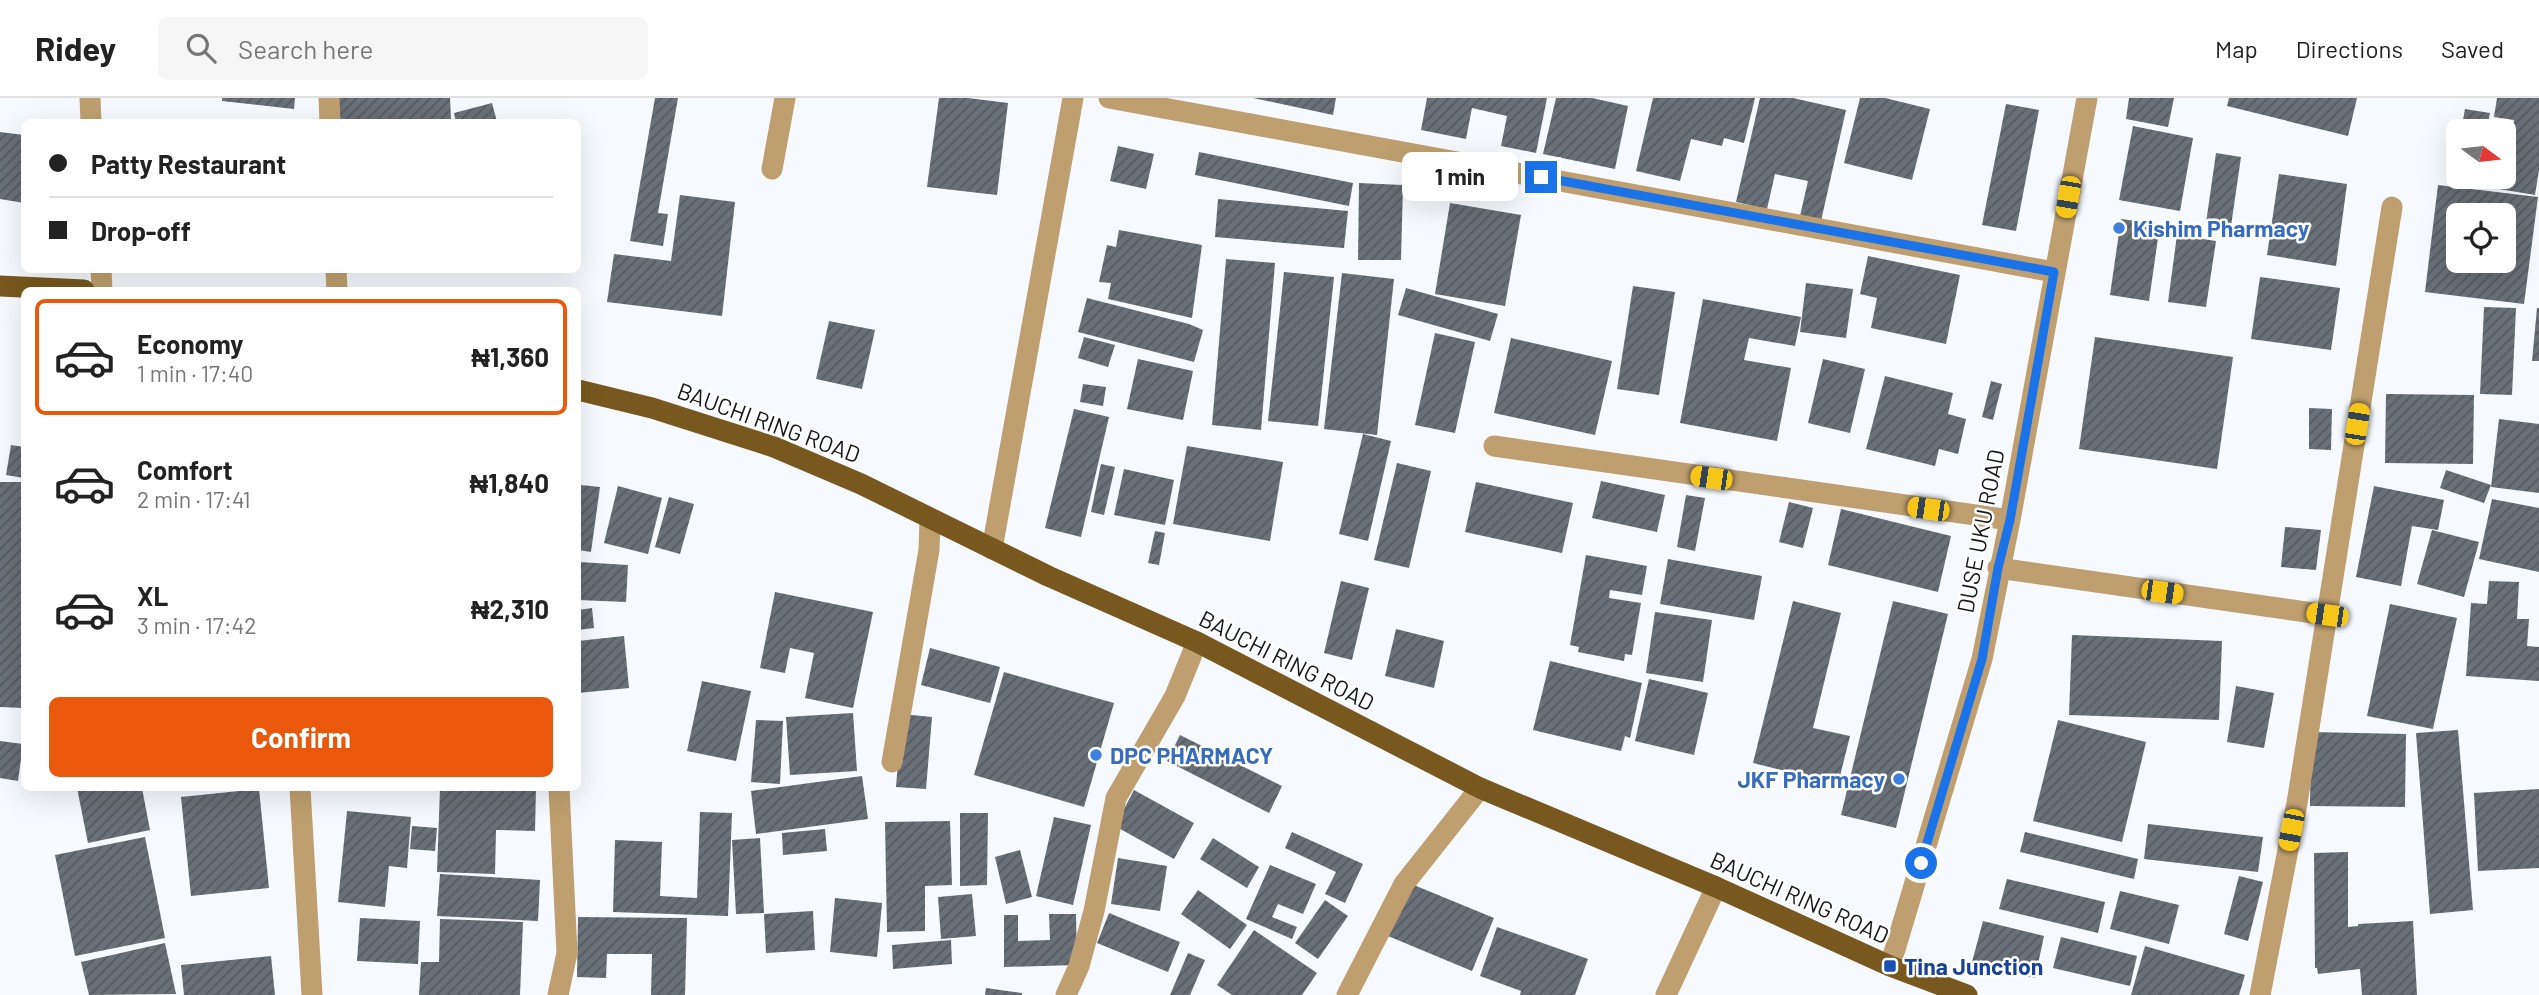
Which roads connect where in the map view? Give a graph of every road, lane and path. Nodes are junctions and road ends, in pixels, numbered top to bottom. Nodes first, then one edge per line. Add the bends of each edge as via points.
1 (90, 98) edge
2 (329, 98) edge
3 (785, 98) edge
4 (1073, 98) edge
5 (1109, 98) edge
6 (2087, 98) edge
7 (91, 119) edge
8 (330, 119) edge
9 (772, 169) dead end
10 (2392, 207) dead end
11 (2054, 272) junction
12 (0, 286) edge
13 (21, 287) edge
14 (581, 391) edge
15 (1494, 446) dead end
16 (930, 519) junction
17 (2010, 520) junction
18 (992, 549) junction
19 (1998, 568) junction
20 (2327, 615) junction
21 (1197, 642) junction
22 (892, 762) dead end
23 (1479, 788) junction
24 (300, 791) edge
25 (559, 791) edge
26 (1716, 887) junction
27 (1891, 966) junction
28 (312, 995) edge
29 (558, 995) edge
30 (1066, 995) edge
31 (1347, 995) edge
32 (1666, 995) edge
33 (1967, 995) edge
34 (2260, 995) edge

1 - 7 street
2 - 8 street
3 - 9 street
4 - 18 street
5 - 11 street
6 - 11 street, DUSE UKU ROAD
10 - 20 street
11 - 17 street, DUSE UKU ROAD
12 - 13 main road
14 - 16 main road, BAUCHI RING ROAD via 774,447
15 - 17 street
16 - 18 main road, BAUCHI RING ROAD
16 - 22 street via 929,550
17 - 19 street, DUSE UKU ROAD
18 - 21 main road, BAUCHI RING ROAD
19 - 20 street
19 - 27 street, DUSE UKU ROAD via 1982,659
20 - 34 street
21 - 23 main road, BAUCHI RING ROAD
21 - 30 street via 1174,696 1116,798 1094,911
23 - 26 main road, BAUCHI RING ROAD
23 - 31 street via 1404,884
24 - 28 street
25 - 29 street via 567,953
26 - 27 main road, BAUCHI RING ROAD
26 - 32 street
27 - 33 main road, BAUCHI RING ROAD

